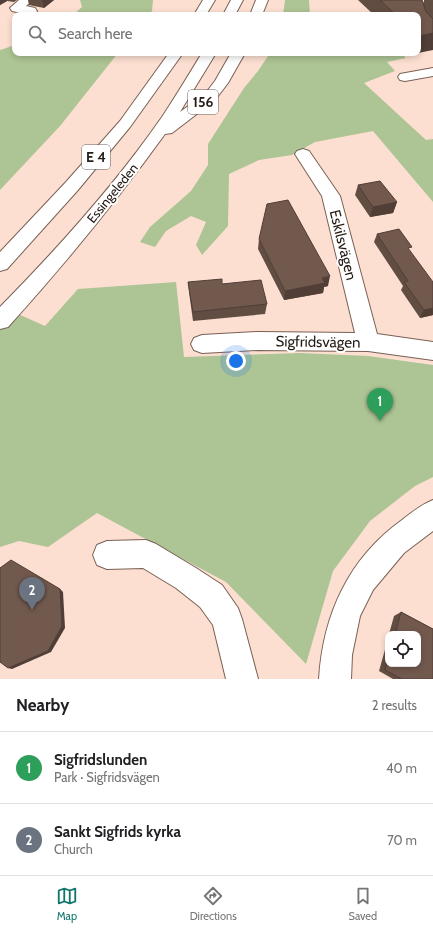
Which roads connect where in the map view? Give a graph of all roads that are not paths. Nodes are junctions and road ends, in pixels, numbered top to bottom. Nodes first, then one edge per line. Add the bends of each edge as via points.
1 (198, 0) edge
2 (209, 0) edge
3 (237, 0) edge
4 (262, 0) edge
5 (409, 2) edge
6 (433, 3) edge
7 (195, 12) edge
8 (202, 12) edge
9 (231, 12) edge
10 (257, 12) edge
11 (416, 12) edge
12 (421, 20) edge
13 (433, 34) edge
14 (174, 56) edge
15 (207, 56) edge
16 (236, 56) edge
17 (433, 72) edge
18 (405, 77) dead end
19 (154, 140) junction
20 (303, 154) dead end
21 (5, 259) edge
22 (0, 321) edge
23 (368, 342) junction
24 (202, 344) dead end
25 (433, 351) edge
26 (433, 514) edge
27 (107, 556) dead end
28 (242, 679) edge
29 (335, 679) edge

1 - 7 main road
2 - 8 main road
3 - 9 main road
4 - 10 main road
5 - 6 main road
5 - 11 main road
12 - 13 main road
14 - 21 main road, E 4 via 125,124
15 - 19 main road, Essingeleden / E 4
16 - 19 main road, 156 via 222,83 210,97
17 - 18 main road
19 - 22 main road, Essingeleden / E 4 via 46,272
20 - 23 main road, Eskilsvägen via 331,196
23 - 24 main road, Sigfridsvägen via 258,341
23 - 25 main road, Sigfridsvägen
26 - 29 main road via 394,543 363,580 346,613 336,655
27 - 28 main road via 146,554 212,596 228,619

